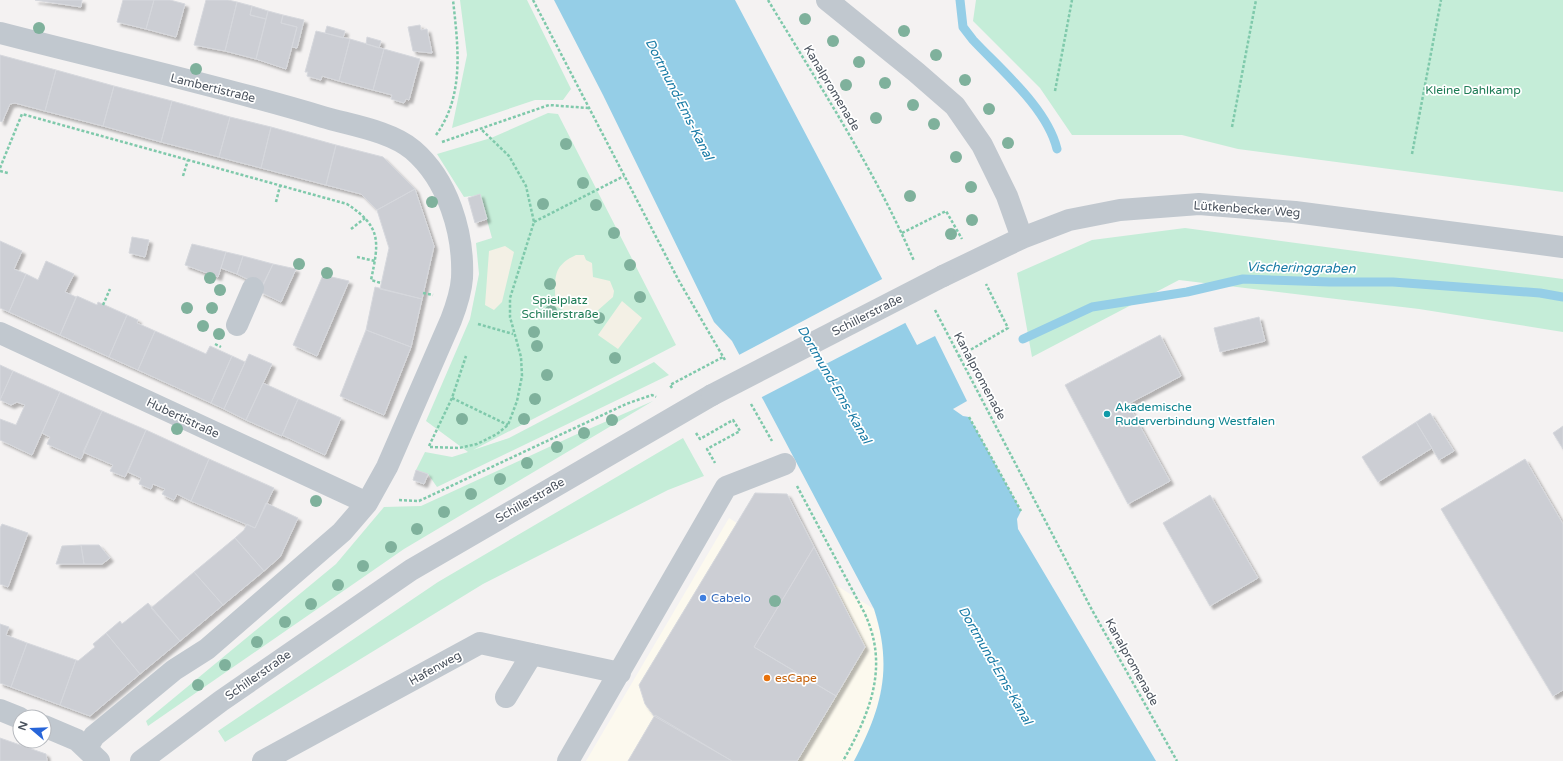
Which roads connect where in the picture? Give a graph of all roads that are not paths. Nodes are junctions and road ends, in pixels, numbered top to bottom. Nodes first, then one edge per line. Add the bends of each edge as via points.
1 (827, 0) edge
2 (0, 33) edge
3 (1022, 238) junction
4 (1563, 247) edge
5 (943, 276) joint
6 (253, 288) dead end
7 (237, 325) dead end
8 (0, 333) edge
9 (785, 464) road end
10 (367, 503) junction
11 (532, 654) junction
12 (620, 673) junction
13 (506, 697) dead end
14 (0, 710) edge
15 (12, 715) edge
16 (52, 729) edge
17 (93, 754) edge
18 (153, 758) edge
19 (263, 761) edge
20 (568, 761) edge

1 - 3 street via 955,106 982,145 1007,196
2 - 10 street, Lambertistraße via 322,116 380,134 402,142 420,157 440,181 460,244 462,280 458,300 387,467
3 - 4 street, Lütkenbecker Weg via 1069,220 1120,210 1199,204 1295,212
3 - 5 street, Lütkenbecker Weg
5 - 18 street, Schillerstraße, bridge via 683,410 411,570 221,701
6 - 7 street
8 - 10 street, Hubertistraße
9 - 12 street via 726,487
10 - 17 street via 342,532 207,649 174,670 94,736
11 - 12 street, Hafenweg
11 - 13 street
11 - 19 street, Hafenweg via 480,643
12 - 20 street
14 - 15 street
16 - 17 street via 77,740

